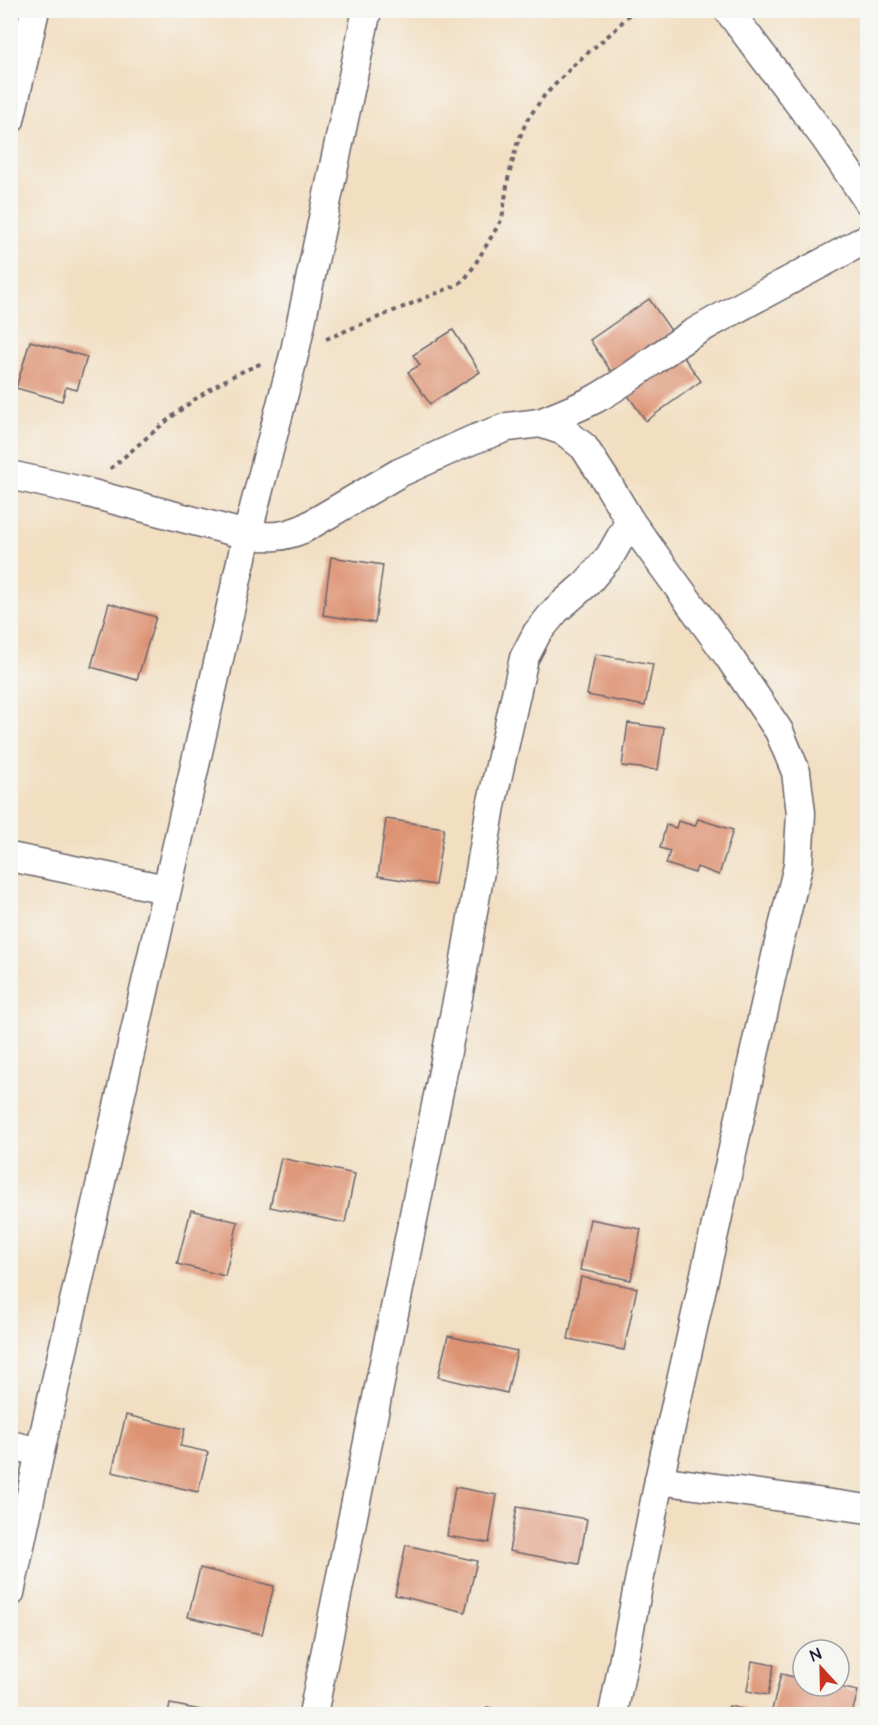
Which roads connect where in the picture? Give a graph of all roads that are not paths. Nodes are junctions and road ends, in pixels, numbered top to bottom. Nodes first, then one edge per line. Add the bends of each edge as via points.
1 (35, 10) edge
2 (367, 10) edge
3 (728, 10) edge
4 (10, 120) edge
5 (867, 201) edge
6 (867, 238) edge
7 (540, 423) junction
8 (10, 475) edge
9 (630, 521) junction
10 (247, 535) junction
11 (10, 857) edge
12 (166, 889) junction
13 (10, 1445) edge
14 (40, 1452) junction
15 (659, 1480) junction
16 (867, 1509) edge
17 (10, 1593) edge
18 (313, 1714) edge
19 (613, 1714) edge

1 - 4 street
2 - 10 street via 295,351
3 - 5 street via 825,138
6 - 7 street via 679,342 595,399
7 - 9 street via 564,432 584,447
7 - 10 street via 508,427 472,440 399,473 303,529 272,538
8 - 10 street
9 - 15 street via 780,732 796,772 801,813 798,866
9 - 18 street via 610,556 556,610 537,633 524,658 491,806 462,977
10 - 12 street
11 - 12 street
12 - 14 street
13 - 14 street
14 - 17 street
15 - 16 street
15 - 19 street

